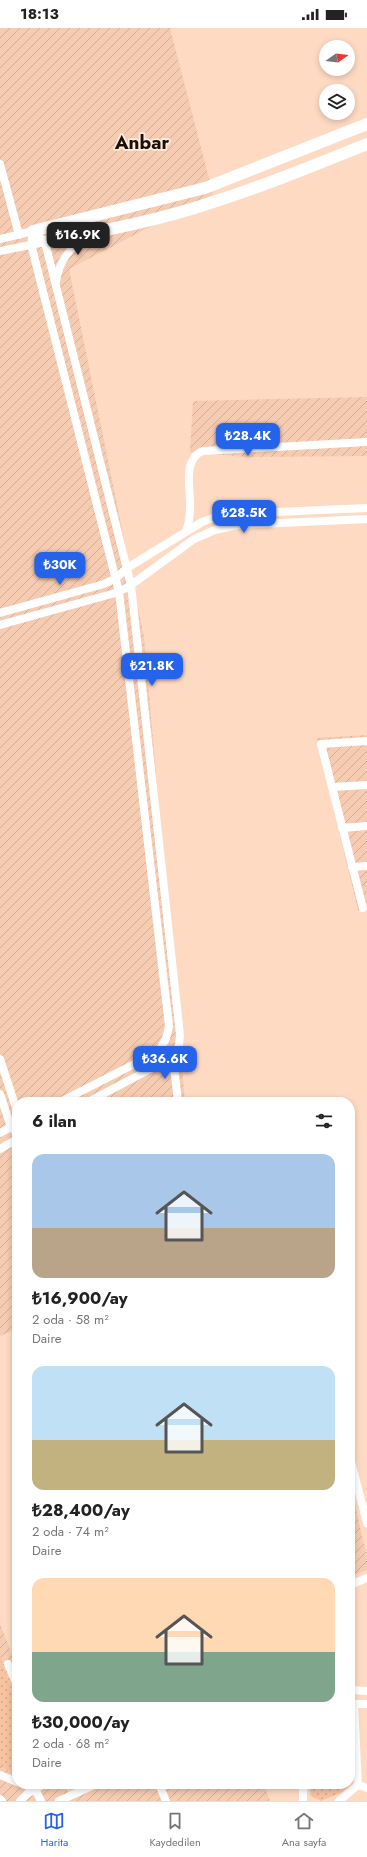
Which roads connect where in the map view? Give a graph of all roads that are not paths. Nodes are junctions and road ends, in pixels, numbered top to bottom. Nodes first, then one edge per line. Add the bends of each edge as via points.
1 (367, 124) edge
2 (367, 144) edge
3 (0, 164) edge
4 (33, 231) junction
5 (104, 231) junction
6 (19, 235) junction
7 (0, 238) edge
8 (45, 242) junction
9 (31, 244) junction
10 (0, 251) edge
11 (56, 285) junction
12 (367, 442) edge
13 (367, 508) edge
14 (367, 519) edge
15 (186, 532) junction
16 (127, 568) junction
17 (116, 578) junction
18 (131, 585) junction
19 (119, 592) junction
20 (0, 613) edge
21 (0, 625) edge
22 (367, 741) edge
23 (367, 785) edge
24 (332, 787) junction
25 (367, 826) edge
26 (342, 828) junction
27 (367, 866) edge
28 (352, 867) junction
29 (363, 908) dead end
30 (173, 1057) junction
31 (0, 1058) edge
32 (0, 1094) edge
33 (13, 1097) edge
34 (70, 1097) edge
35 (97, 1097) edge
36 (177, 1097) edge
37 (12, 1121) edge
38 (12, 1126) edge
39 (0, 1133) edge
40 (12, 1142) edge
41 (0, 1149) edge
42 (355, 1477) edge
43 (367, 1523) edge
44 (367, 1578) edge
45 (355, 1583) edge
46 (8, 1664) dead end
47 (12, 1673) edge
48 (355, 1690) edge
49 (367, 1691) edge
50 (355, 1704) edge
51 (367, 1704) edge
52 (355, 1744) edge
53 (0, 1775) edge
54 (12, 1780) edge
55 (358, 1785) junction
56 (355, 1788) edge
57 (367, 1788) edge
58 (35, 1789) joint
59 (85, 1789) edge
60 (161, 1789) edge
61 (303, 1789) edge
62 (353, 1789) edge
63 (20, 1801) edge
64 (41, 1801) edge
65 (59, 1801) edge
66 (166, 1801) edge
67 (304, 1801) edge
68 (339, 1801) edge

1 - 4 highway via 205,188
2 - 5 highway via 209,204
3 - 6 street
4 - 6 street
4 - 8 street
4 - 9 street
5 - 8 highway
5 - 11 street via 80,241 68,251 60,266
6 - 7 street
8 - 9 street
8 - 11 street
9 - 10 street
9 - 17 street
11 - 16 street
12 - 15 street via 202,451 194,457 191,464 188,482 190,512
13 - 15 street via 233,514 209,519
14 - 18 street via 224,527 194,540
15 - 16 street
16 - 17 street
16 - 18 street
17 - 19 street
17 - 20 street via 104,584
18 - 19 street
18 - 30 street via 180,1035 179,1045
19 - 21 street
19 - 34 street via 169,1026 168,1036 156,1053
22 - 24 street via 321,744
23 - 24 street
24 - 26 street
25 - 26 street
26 - 28 street
27 - 28 street
28 - 29 street
30 - 35 street
30 - 36 street
31 - 33 street
32 - 37 street
38 - 39 street
40 - 41 street
42 - 43 street
44 - 45 street
46 - 47 street
48 - 49 street
50 - 51 street
52 - 55 street
53 - 54 street
55 - 56 street
55 - 57 street
58 - 63 street
58 - 64 street
59 - 65 street
60 - 66 street
61 - 67 street
62 - 68 street

